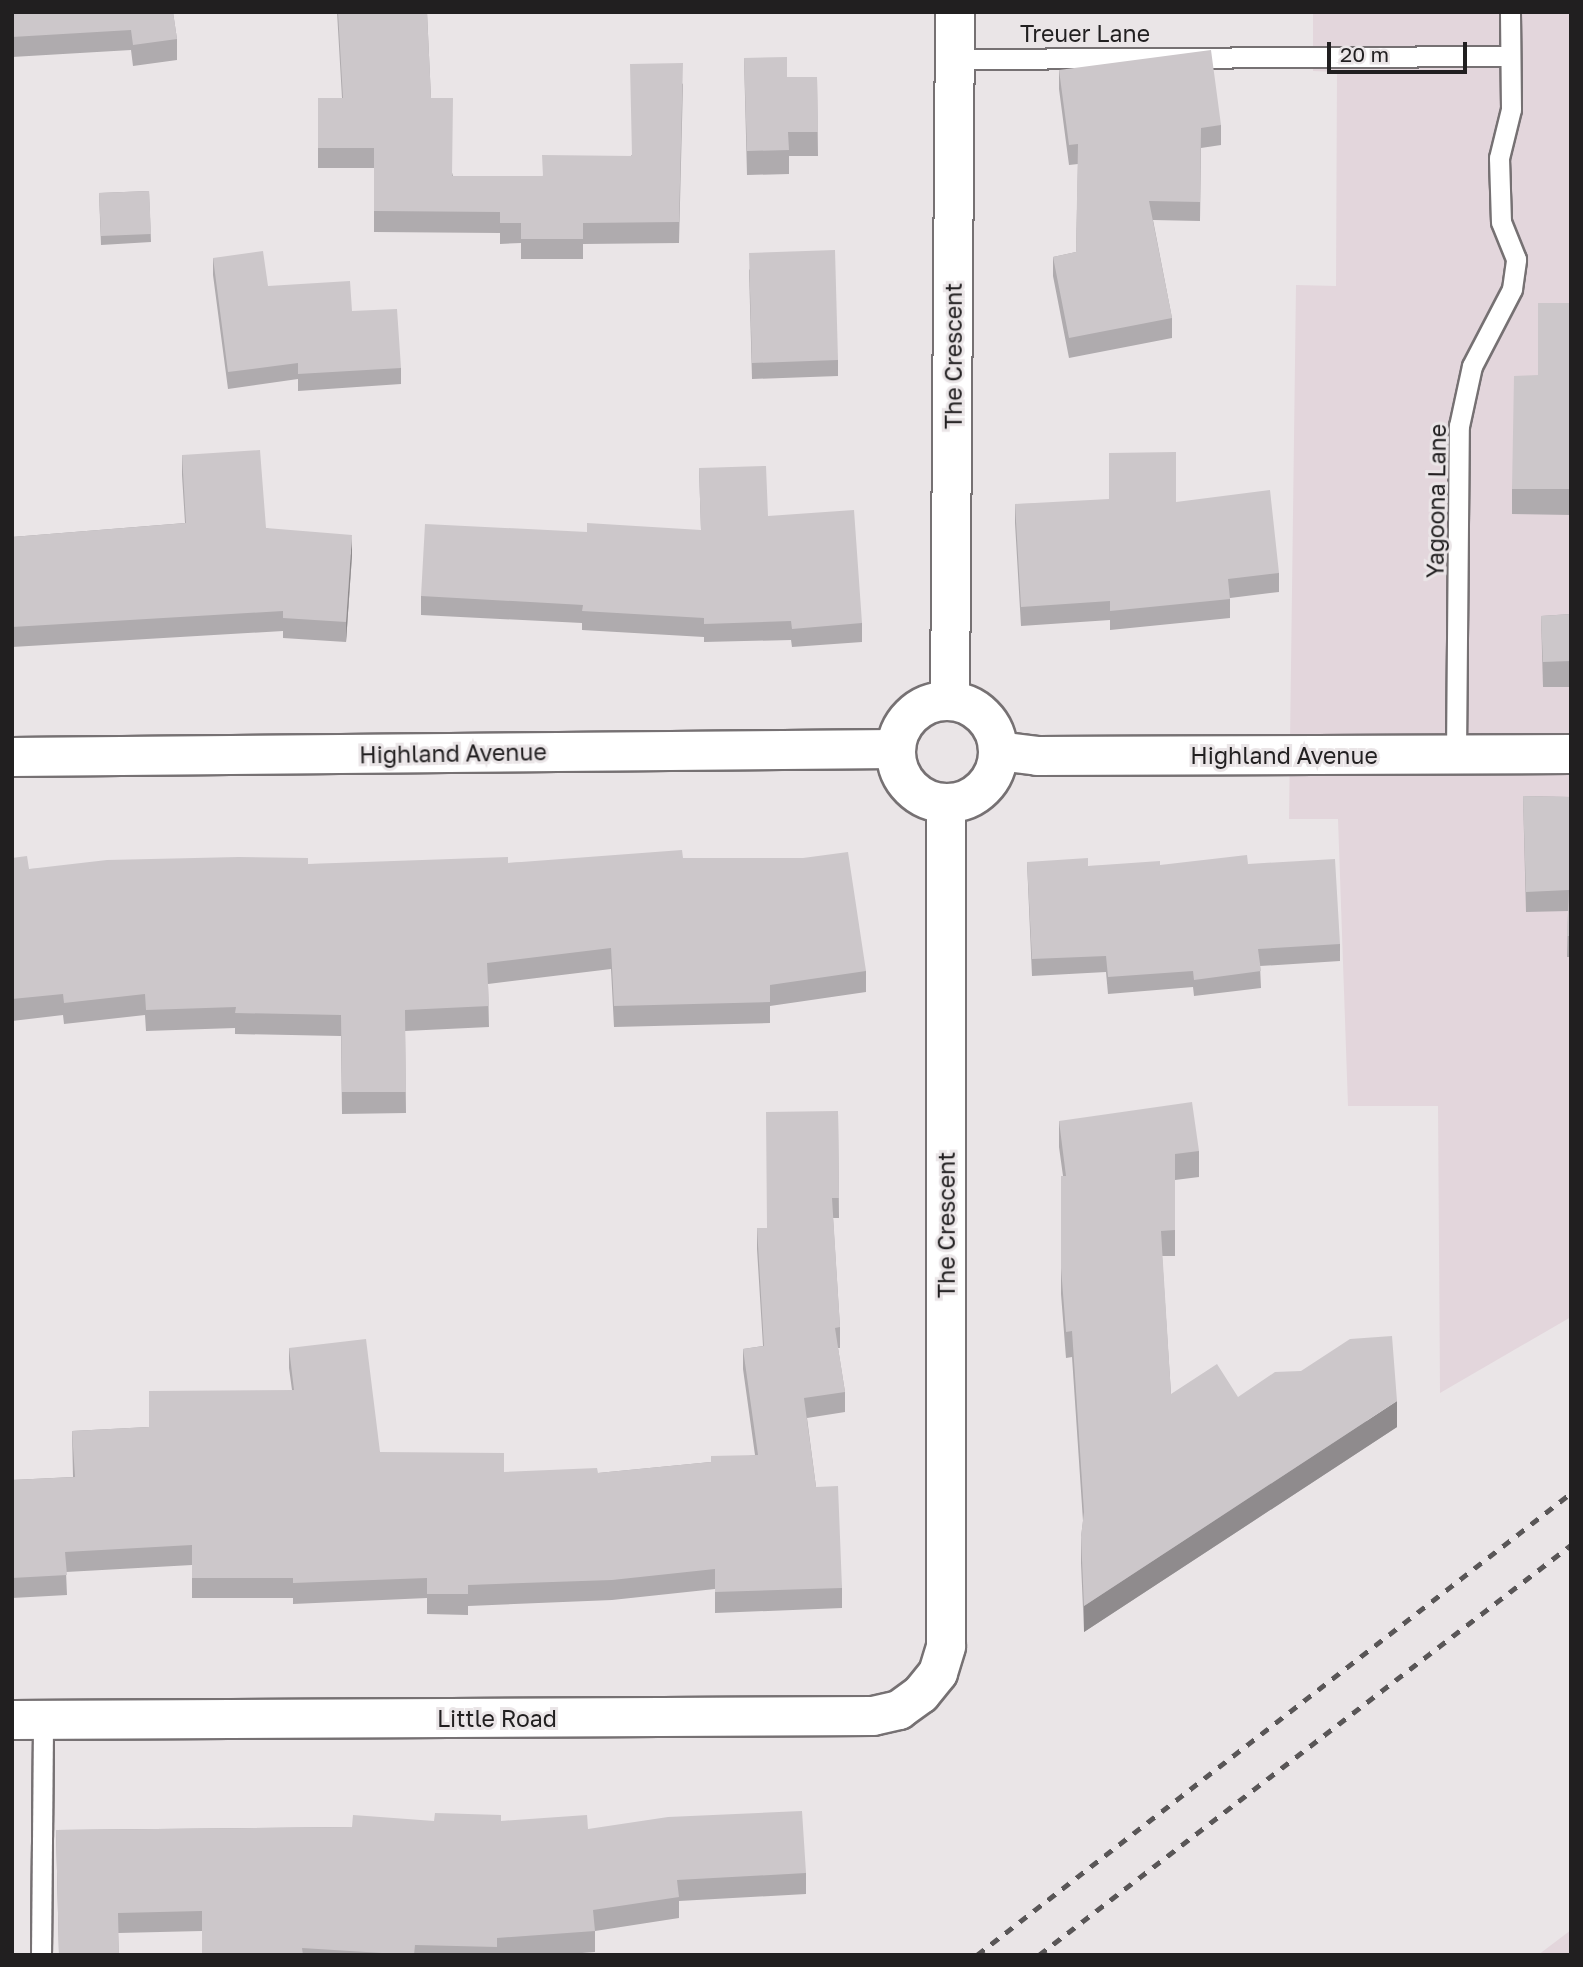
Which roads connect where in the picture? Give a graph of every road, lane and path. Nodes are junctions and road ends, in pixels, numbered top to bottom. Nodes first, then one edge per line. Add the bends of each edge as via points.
1 (955, 12) edge
2 (1510, 12) edge
3 (1510, 56) junction
4 (955, 59) junction
5 (950, 700) junction
6 (895, 749) junction
7 (998, 751) junction
8 (1456, 754) junction
9 (1571, 754) edge
10 (12, 757) edge
11 (946, 803) junction
12 (946, 1646) joint
13 (28, 1720) edge
14 (41, 1955) edge

1 - 4 street, The Crescent
2 - 3 lane, Yagoona Lane
3 - 4 lane, Treuer Lane
3 - 8 lane, Yagoona Lane via 1511,109 1499,158 1501,222 1516,259 1512,289 1472,366 1460,426
4 - 5 street, The Crescent
5 - 6 street via 919,708 906,719
5 - 7 street via 972,707 989,722
6 - 10 street, Highland Avenue
6 - 11 street via 897,766 915,793
7 - 8 street, Highland Avenue via 1037,756
7 - 11 street via 996,767 976,794
8 - 9 street, Highland Avenue
11 - 12 street, The Crescent
12 - 13 street, Little Road via 938,1673 921,1694 898,1710 873,1716
13 - 14 lane

